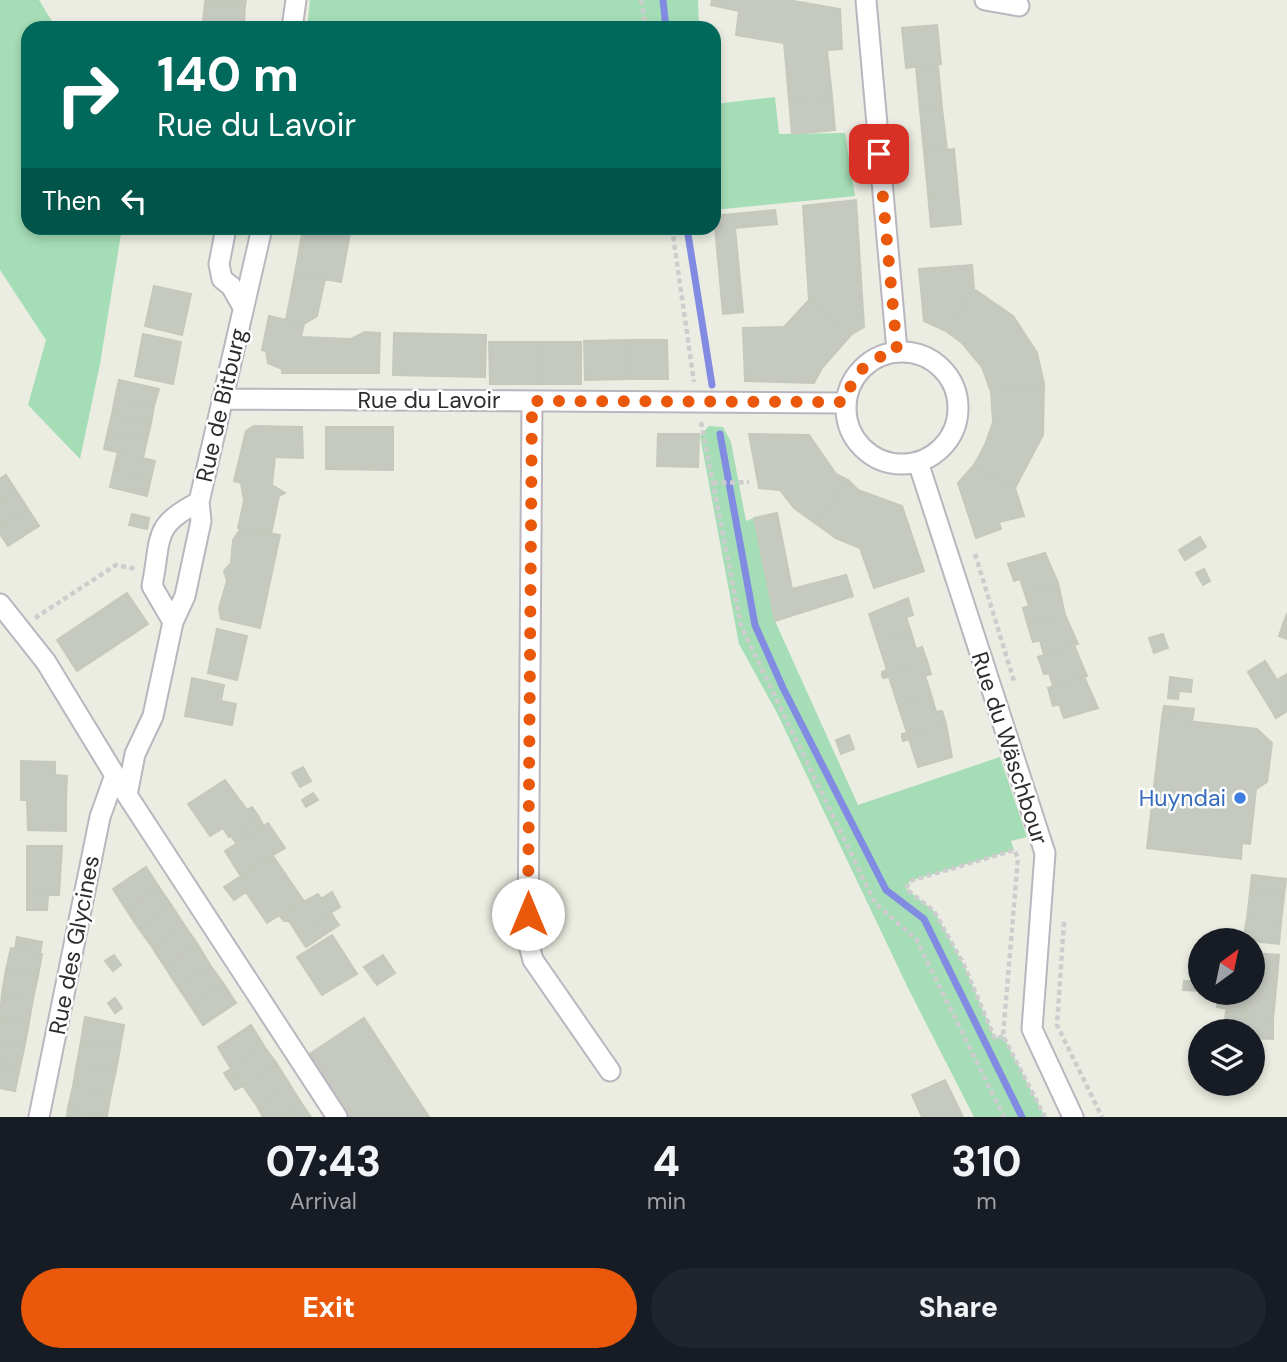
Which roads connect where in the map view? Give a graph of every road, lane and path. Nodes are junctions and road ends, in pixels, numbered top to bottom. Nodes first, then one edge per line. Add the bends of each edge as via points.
1 (296, 0) edge
2 (642, 0) edge
3 (866, 0) edge
4 (985, 0) edge
5 (1019, 6) dead end
6 (293, 21) edge
7 (645, 21) edge
8 (225, 235) edge
9 (261, 235) edge
10 (673, 235) edge
11 (243, 307) junction
12 (897, 351) junction
13 (222, 399) junction
14 (532, 401) junction
15 (696, 402) junction
16 (845, 402) junction
17 (918, 462) junction
18 (749, 482) dead end
19 (713, 483) junction
20 (199, 502) junction
21 (116, 565) dead end
22 (0, 604) edge
23 (173, 622) junction
24 (20, 629) junction
25 (116, 775) junction
26 (127, 795) junction
27 (1003, 1036) junction
28 (610, 1071) dead end
29 (39, 1117) edge
30 (337, 1117) edge
31 (1004, 1117) edge
32 (1045, 1117) edge
33 (1073, 1117) edge

1 - 6 street
2 - 7 path
3 - 12 street
4 - 5 street
8 - 11 street, Rue de Bitburg via 219,264 222,279
9 - 11 street, Rue de Bitburg
10 - 15 path
11 - 13 street, Rue de Bitburg
12 - 16 street via 878,356 861,368 850,383
12 - 17 street via 913,352 942,368 958,397 950,437 933,455
13 - 14 street, Rue du Lavoir
13 - 20 street, Rue de Bitburg
14 - 15 street, Rue du Lavoir
14 - 28 street via 528,941 533,960
15 - 16 street, Rue du Lavoir
15 - 19 path
16 - 17 street via 846,421 866,452 882,461
17 - 33 street, Rue du Wäschbour via 1045,853 1032,1029
18 - 19 path
19 - 31 path via 741,626 875,903 916,939
20 - 23 street, Rue de Bitburg via 201,521 185,596
20 - 23 street, Rue de Bitburg via 163,528 152,586
21 - 24 path
22 - 24 street
23 - 26 street, Rue de Bitburg via 153,716 135,754
24 - 25 street via 46,662
25 - 26 street
25 - 29 street, Rue des Glycines via 100,817
26 - 30 street
27 - 27 path via 1018,858 1014,850 910,881 906,889 934,911 964,965 995,1039
27 - 32 path

